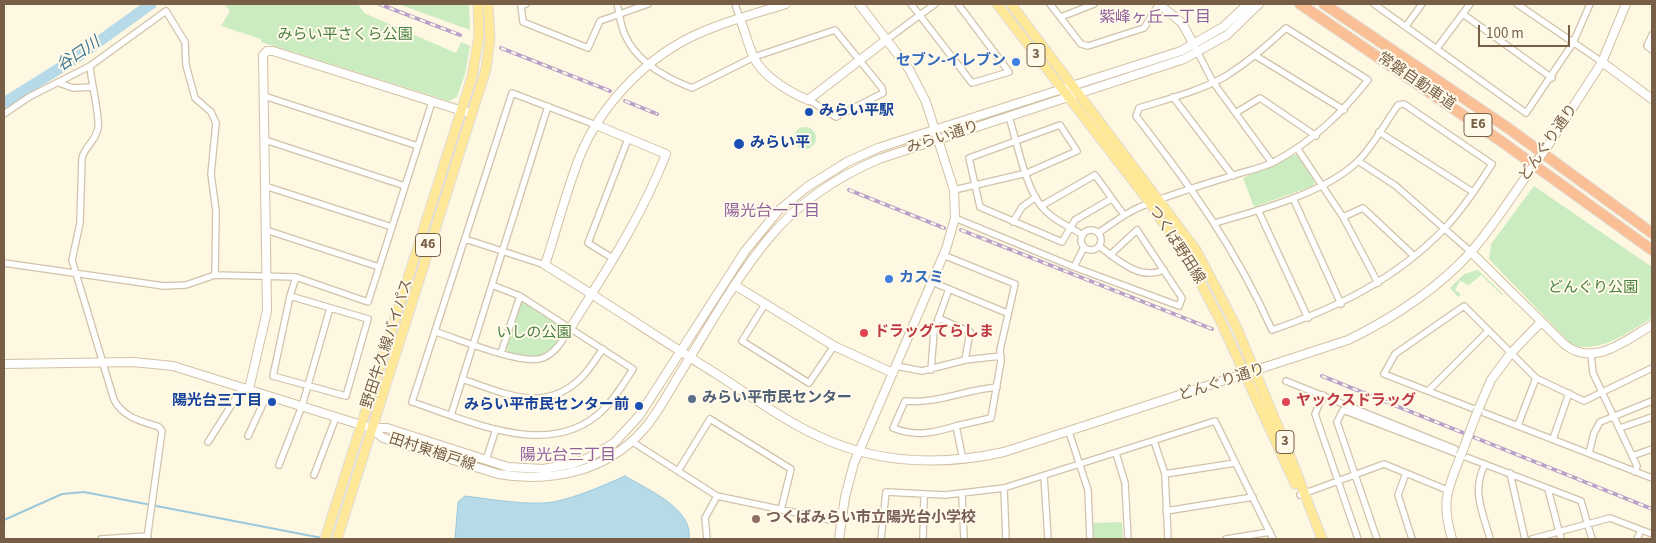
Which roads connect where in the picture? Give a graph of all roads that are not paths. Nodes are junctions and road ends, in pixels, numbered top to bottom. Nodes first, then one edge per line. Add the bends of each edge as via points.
1 (168, 4) edge
2 (478, 4) edge
3 (488, 4) edge
4 (526, 4) edge
5 (617, 4) edge
6 (648, 4) edge
7 (735, 4) edge
8 (786, 4) edge
9 (858, 4) edge
10 (911, 4) edge
11 (935, 4) edge
12 (958, 4) edge
13 (997, 4) edge
14 (1011, 4) edge
15 (1050, 4) edge
16 (1094, 4) edge
17 (1159, 4) edge
18 (1248, 4) edge
19 (1259, 4) edge
20 (1300, 4) edge
21 (1324, 4) edge
22 (1374, 4) edge
23 (1422, 4) edge
24 (1470, 4) edge
25 (1517, 4) edge
26 (1583, 4) edge
27 (1626, 4) edge
28 (1590, 6) edge
29 (166, 11) junction
30 (620, 13) junction
31 (1463, 14) junction
32 (919, 15) junction
33 (1061, 17) junction
34 (740, 19) junction
35 (1406, 26) junction
36 (1652, 35) edge
37 (886, 40) junction
38 (1573, 43) junction
39 (1194, 45) junction
40 (1437, 48) junction
41 (1652, 50) edge
42 (1198, 53) junction
43 (1256, 56) junction
44 (754, 58) junction
45 (860, 60) junction
46 (1602, 62) junction
47 (649, 64) junction
48 (90, 66) junction
49 (1552, 78) junction
50 (1213, 82) junction
51 (59, 83) junction
52 (1073, 85) junction
53 (92, 87) junction
54 (1062, 89) junction
55 (1080, 94) junction
56 (264, 96) junction
57 (1173, 97) junction
58 (1069, 98) junction
59 (1652, 99) edge
60 (809, 100) junction
61 (432, 102) junction
62 (548, 106) junction
63 (1344, 110) junction
64 (461, 111) junction
65 (1236, 112) junction
66 (4, 114) edge
67 (472, 114) junction
68 (1009, 117) junction
69 (596, 126) junction
70 (935, 129) junction
71 (1379, 132) junction
72 (1316, 136) junction
73 (628, 139) junction
74 (265, 140) junction
75 (938, 140) junction
76 (1017, 141) junction
77 (418, 146) junction
78 (1297, 148) junction
79 (1358, 161) junction
80 (1272, 163) junction
81 (1026, 172) junction
82 (1233, 176) junction
83 (976, 184) junction
84 (265, 186) junction
85 (405, 186) junction
86 (1321, 186) junction
87 (1192, 189) junction
88 (954, 190) junction
89 (1473, 192) junction
90 (1036, 197) junction
91 (1112, 198) junction
92 (1293, 198) junction
93 (1160, 200) junction
94 (1150, 203) junction
95 (1041, 206) junction
96 (1258, 210) junction
97 (1124, 215) junction
98 (955, 218) junction
99 (1343, 218) junction
100 (1013, 222) junction
101 (1215, 223) junction
102 (392, 227) junction
103 (1069, 227) junction
104 (1446, 228) junction
105 (266, 230) junction
106 (1098, 233) junction
107 (1652, 233) edge
108 (1083, 235) junction
109 (465, 239) junction
110 (1099, 246) junction
111 (1084, 247) junction
112 (1652, 250) edge
113 (503, 251) junction
114 (1471, 252) junction
115 (1110, 255) junction
116 (943, 256) junction
117 (1414, 256) junction
118 (614, 259) junction
119 (4, 263) edge
120 (545, 265) junction
121 (379, 267) junction
122 (1074, 267) junction
123 (1164, 270) junction
124 (75, 274) junction
125 (215, 275) junction
126 (267, 276) junction
127 (296, 277) junction
128 (932, 282) junction
129 (1378, 283) junction
130 (492, 285) junction
131 (736, 286) junction
132 (949, 289) junction
133 (592, 294) junction
134 (290, 296) junction
135 (520, 296) junction
136 (765, 304) junction
137 (1342, 304) junction
138 (330, 308) junction
139 (1007, 313) junction
140 (938, 318) junction
141 (1308, 318) junction
142 (1541, 322) junction
143 (1652, 325) edge
144 (571, 327) junction
145 (1488, 331) junction
146 (436, 332) junction
147 (473, 344) junction
148 (834, 346) junction
149 (603, 349) junction
150 (681, 352) junction
151 (501, 353) junction
152 (1511, 353) junction
153 (1591, 355) junction
154 (1001, 356) junction
155 (690, 358) junction
156 (965, 360) junction
157 (101, 362) junction
158 (4, 364) edge
159 (1652, 368) edge
160 (894, 369) junction
161 (931, 370) junction
162 (1255, 372) junction
163 (1245, 375) junction
164 (1536, 378) junction
165 (462, 379) junction
166 (1286, 381) dead end
167 (308, 385) junction
168 (246, 388) junction
169 (997, 388) junction
170 (1428, 390) junction
171 (1603, 393) junction
172 (1569, 394) junction
173 (267, 395) junction
174 (1323, 395) junction
175 (1652, 401) edge
176 (302, 406) junction
177 (1478, 410) junction
178 (1614, 414) junction
179 (451, 415) junction
180 (336, 417) junction
181 (1652, 417) edge
182 (362, 425) junction
183 (1518, 425) junction
184 (956, 426) junction
185 (371, 428) junction
186 (496, 428) junction
187 (1620, 428) junction
188 (1069, 432) junction
189 (248, 436) dead end
190 (1553, 439) junction
191 (1154, 440) junction
192 (631, 441) junction
193 (208, 442) dead end
194 (1652, 449) edge
195 (859, 451) junction
196 (1116, 453) junction
197 (1589, 454) junction
198 (1461, 455) junction
199 (1632, 456) junction
200 (486, 460) junction
201 (963, 460) junction
202 (1236, 463) junction
203 (1080, 464) junction
204 (1485, 464) junction
205 (279, 465) dead end
206 (678, 471) junction
207 (1635, 472) junction
208 (1510, 473) junction
209 (1165, 474) junction
210 (1356, 474) junction
211 (1406, 474) junction
212 (314, 475) dead end
213 (1044, 476) junction
214 (1652, 478) edge
215 (1338, 480) junction
216 (1004, 488) junction
217 (1548, 489) junction
218 (1447, 490) junction
219 (962, 494) junction
220 (1302, 494) junction
221 (717, 496) junction
222 (924, 496) junction
223 (1253, 497) junction
224 (781, 510) junction
225 (1166, 511) junction
226 (840, 522) junction
227 (1588, 524) junction
228 (1641, 530) junction
229 (1270, 532) junction
230 (1559, 533) junction
231 (1652, 534) edge
232 (147, 538) edge
233 (101, 539) edge
234 (325, 539) edge
235 (336, 539) edge
236 (707, 539) edge
237 (839, 539) edge
238 (881, 539) edge
239 (923, 539) edge
240 (964, 539) edge
241 (1006, 539) edge
242 (1048, 539) edge
243 (1090, 539) edge
244 (1128, 539) edge
245 (1168, 539) edge
246 (1226, 539) edge
247 (1273, 539) edge
248 (1322, 539) edge
249 (1358, 539) edge
250 (1377, 539) edge
251 (1412, 539) edge
252 (1452, 539) edge
253 (1490, 539) edge
254 (1525, 539) edge
255 (1532, 539) edge
256 (1561, 539) edge
257 (1592, 539) edge
258 (1637, 539) edge

1 - 29 street
2 - 64 main road, 野田牛久線バイパス / 46 via 478,50
3 - 67 main road, 野田牛久線バイパス / 46 via 490,39 487,61
4 - 30 street via 521,6 522,22 588,48 600,21
5 - 30 street
6 - 30 street
7 - 34 street
8 - 34 street
9 - 37 street
10 - 32 street
11 - 32 street
12 - 32 street via 1009,72 972,83
13 - 54 main road, つくば野田線 / 3
14 - 52 main road, つくば野田線 / 3
15 - 33 street
16 - 33 street
17 - 33 street via 1144,28 1088,46 1081,44
17 - 39 street via 1182,23
18 - 39 street, みらい通り via 1223,27
19 - 42 street, みらい通り via 1227,35
20 - 112 highway, 常磐自動車道 / E6 via 1498,139
21 - 107 highway, 常磐自動車道 / E6 via 1508,128
22 - 35 street
23 - 35 street
24 - 31 street
25 - 38 street
26 - 28 street
27 - 46 street, どんぐり通り
28 - 38 street
29 - 48 street
29 - 125 street via 185,42 186,65 195,98 212,112 216,123 211,174 216,212
30 - 47 street via 623,33
31 - 40 street
31 - 49 street
32 - 37 street
34 - 44 street
34 - 47 street via 689,38
35 - 40 street
36 - 41 street via 1647,46
37 - 45 street
37 - 70 street via 918,84
38 - 46 street
38 - 49 street
39 - 52 street, みらい通り
40 - 49 street via 1526,113
42 - 50 street
42 - 55 street, みらい通り
43 - 50 street
43 - 63 street
43 - 63 street via 1286,28 1368,80
44 - 45 street via 835,30
44 - 47 street via 692,88
44 - 60 street via 774,80
45 - 60 street
45 - 60 street via 882,88 884,93 880,97 836,118
46 - 59 street
46 - 114 street, どんぐり通り, bridge via 1549,144
47 - 69 street via 626,86
48 - 51 street
48 - 53 street
50 - 57 street
50 - 65 street
51 - 53 street via 72,88
51 - 66 street via 29,97
52 - 54 street, みらい通り
52 - 55 main road, つくば野田線 / 3
53 - 124 street via 98,126 95,139 82,158 80,222 72,260
54 - 58 main road, つくば野田線 / 3
54 - 70 street, みらい通り
55 - 58 street, みらい通り
55 - 93 main road, つくば野田線 / 3
56 - 61 street via 263,55 267,50
56 - 74 street
56 - 77 street
57 - 82 street
57 - 87 street via 1139,108 1136,116
58 - 68 street, みらい通り
58 - 94 main road, つくば野田線 / 3
61 - 64 street
61 - 77 street
62 - 69 street
62 - 109 street via 512,93
62 - 113 street
63 - 72 street
64 - 67 street
64 - 182 main road, 野田牛久線バイパス / 46
65 - 72 street via 1260,98
65 - 80 street
67 - 185 main road, 野田牛久線バイパス / 46
68 - 75 street, みらい通り
68 - 76 street
69 - 73 street
69 - 120 street via 580,156
70 - 75 street
70 - 150 street, みらい通り via 847,162 788,202 745,251
71 - 79 street
71 - 89 street
71 - 89 street via 1398,105 1404,104 1492,164
72 - 78 street
73 - 118 street via 588,243
73 - 118 street via 666,154 654,187
74 - 84 street
74 - 85 street
75 - 88 street
75 - 131 street, みらい通り via 879,159 821,190 774,232
76 - 81 street
76 - 81 street via 1060,125 1077,151
76 - 83 street via 969,158
77 - 85 street
78 - 80 street
78 - 86 street
79 - 86 street
79 - 104 street via 1396,186
80 - 82 street
81 - 83 street
81 - 90 street
82 - 87 street
83 - 88 street
83 - 100 street via 980,207
84 - 102 street
84 - 105 street
85 - 102 street
86 - 92 street
86 - 99 street
87 - 93 street
87 - 101 street
88 - 98 street
89 - 104 street
90 - 95 street
90 - 100 street via 1022,206
91 - 95 street via 1095,175
91 - 97 street
91 - 103 street
92 - 96 street
92 - 137 street
93 - 94 street
93 - 162 main road, つくば野田線 / 3 via 1210,274
94 - 97 street
94 - 163 main road, つくば野田線 / 3 via 1199,279
95 - 103 street
96 - 101 street
96 - 141 street
97 - 106 street
98 - 116 street
98 - 122 street
99 - 117 street via 1363,208
99 - 129 street
100 - 103 street via 1062,242
101 - 141 street via 1254,290 1272,330
102 - 121 street
103 - 108 street
104 - 114 street
104 - 117 street
105 - 121 street
105 - 126 street
106 - 108 street via 1092,230
106 - 110 street via 1101,238
108 - 111 street
109 - 113 street
109 - 146 street
110 - 111 street via 1090,250
110 - 115 street
111 - 122 street
113 - 120 street
113 - 130 street
114 - 142 street
114 - 162 street, どんぐり通り via 1421,296 1370,329 1325,349
115 - 123 street via 1128,268 1155,274
115 - 123 street via 1136,230
116 - 128 street
116 - 139 street via 1015,284
117 - 129 street
118 - 133 street
119 - 124 street
120 - 133 street, どんぐり通り
121 - 127 street via 368,302
122 - 123 street via 1180,306 1182,298
124 - 125 street via 164,286 186,285
124 - 157 street
125 - 126 street
126 - 127 street
126 - 168 street via 267,311
127 - 134 street
128 - 132 street
128 - 160 street
129 - 137 street
130 - 135 street
130 - 147 street
131 - 136 street
131 - 155 street, みらい通り
132 - 139 street
132 - 140 street
133 - 144 street
133 - 150 street, どんぐり通り
134 - 138 street
134 - 167 street via 273,376
135 - 144 street
135 - 151 street
136 - 148 street
136 - 148 street via 742,341 809,383
137 - 141 street
138 - 167 street
138 - 167 street via 368,319 346,396
139 - 154 street
140 - 156 street via 970,332
140 - 161 street via 931,348
142 - 152 street
142 - 153 street via 1569,348
143 - 153 street via 1605,352
144 - 149 street
144 - 151 street via 558,348 544,357 526,360
145 - 152 street
145 - 170 street
145 - 170 street via 1464,306 1395,354 1384,374
146 - 147 street
146 - 179 street via 412,402
147 - 151 street
147 - 165 street
148 - 160 street
149 - 165 street via 572,386 546,398 522,398
149 - 186 street via 633,369 603,410 577,426 544,436 525,436
150 - 155 street, どんぐり通り
150 - 200 street, 田村東楢戸線 via 639,416 614,443 600,452 572,464 543,469 519,468
152 - 164 street
152 - 177 street via 1491,380
153 - 171 street via 1593,373
154 - 156 street
154 - 169 street
155 - 192 street, 田村東楢戸線 via 644,430
155 - 195 street, どんぐり通り via 796,424
156 - 161 street
157 - 158 street
157 - 168 street via 157,364
157 - 232 street via 118,408 162,431
159 - 171 street
160 - 161 street
160 - 195 street
162 - 163 street, どんぐり通り
162 - 220 main road, つくば野田線 / 3
163 - 188 street, どんぐり通り
163 - 220 main road, つくば野田線 / 3
164 - 172 street
164 - 183 street
165 - 179 street
166 - 174 street
167 - 176 street
168 - 173 street
168 - 193 street
169 - 184 street via 991,418
169 - 184 street via 962,392 924,402 905,401 893,428 905,433 924,434
170 - 177 street
171 - 172 street via 1584,401
171 - 178 street
172 - 190 street
173 - 176 street
173 - 189 street
174 - 198 street via 1455,448
174 - 215 street via 1315,414
175 - 178 street
176 - 180 street
176 - 205 street
177 - 183 street
177 - 198 street, bridge
178 - 187 street
178 - 197 street via 1600,422
179 - 186 street
180 - 182 street
180 - 212 street
181 - 187 street
182 - 185 street
182 - 234 main road, 野田牛久線バイパス / 46
183 - 190 street
184 - 201 street
185 - 192 street, 田村東楢戸線 via 388,439 498,474 534,478 564,475 590,467
185 - 200 street, 田村東楢戸線 via 386,428
185 - 235 main road, 野田牛久線バイパス / 46
186 - 200 street
187 - 199 street
188 - 201 street, どんぐり通り via 1004,452
188 - 203 street
190 - 197 street
191 - 196 street
191 - 202 street via 1215,421
191 - 209 street
192 - 206 street
194 - 199 street
195 - 201 street, どんぐり通り via 908,460
195 - 226 street via 847,484
196 - 203 street
196 - 244 street via 1126,484
197 - 207 street
198 - 204 street
198 - 210 street via 1343,410 1337,422
198 - 218 street
199 - 207 street via 1637,466
202 - 209 street
202 - 223 street
203 - 213 street
203 - 243 street via 1088,490
204 - 208 street
204 - 253 street via 1478,478 1478,495
206 - 221 street
206 - 224 street via 710,419 791,469
207 - 214 street
208 - 217 street
208 - 254 street
209 - 225 street
210 - 211 street via 1384,464
210 - 215 street
210 - 250 street
211 - 218 street
211 - 251 street via 1398,495
213 - 216 street
213 - 242 street
215 - 220 street
215 - 249 street
216 - 219 street
216 - 241 street
217 - 227 street via 1581,501
217 - 230 street
218 - 252 street via 1445,510
219 - 222 street
219 - 240 street
220 - 248 main road, つくば野田線 / 3
221 - 224 street
221 - 236 street via 705,518
222 - 238 street via 886,492
222 - 239 street
223 - 225 street
223 - 229 street
224 - 226 street
225 - 245 street
226 - 237 street
227 - 228 street via 1610,518
227 - 230 street
227 - 257 street
228 - 231 street
228 - 258 street
229 - 246 street
229 - 247 street
230 - 255 street
230 - 256 street
232 - 233 street

